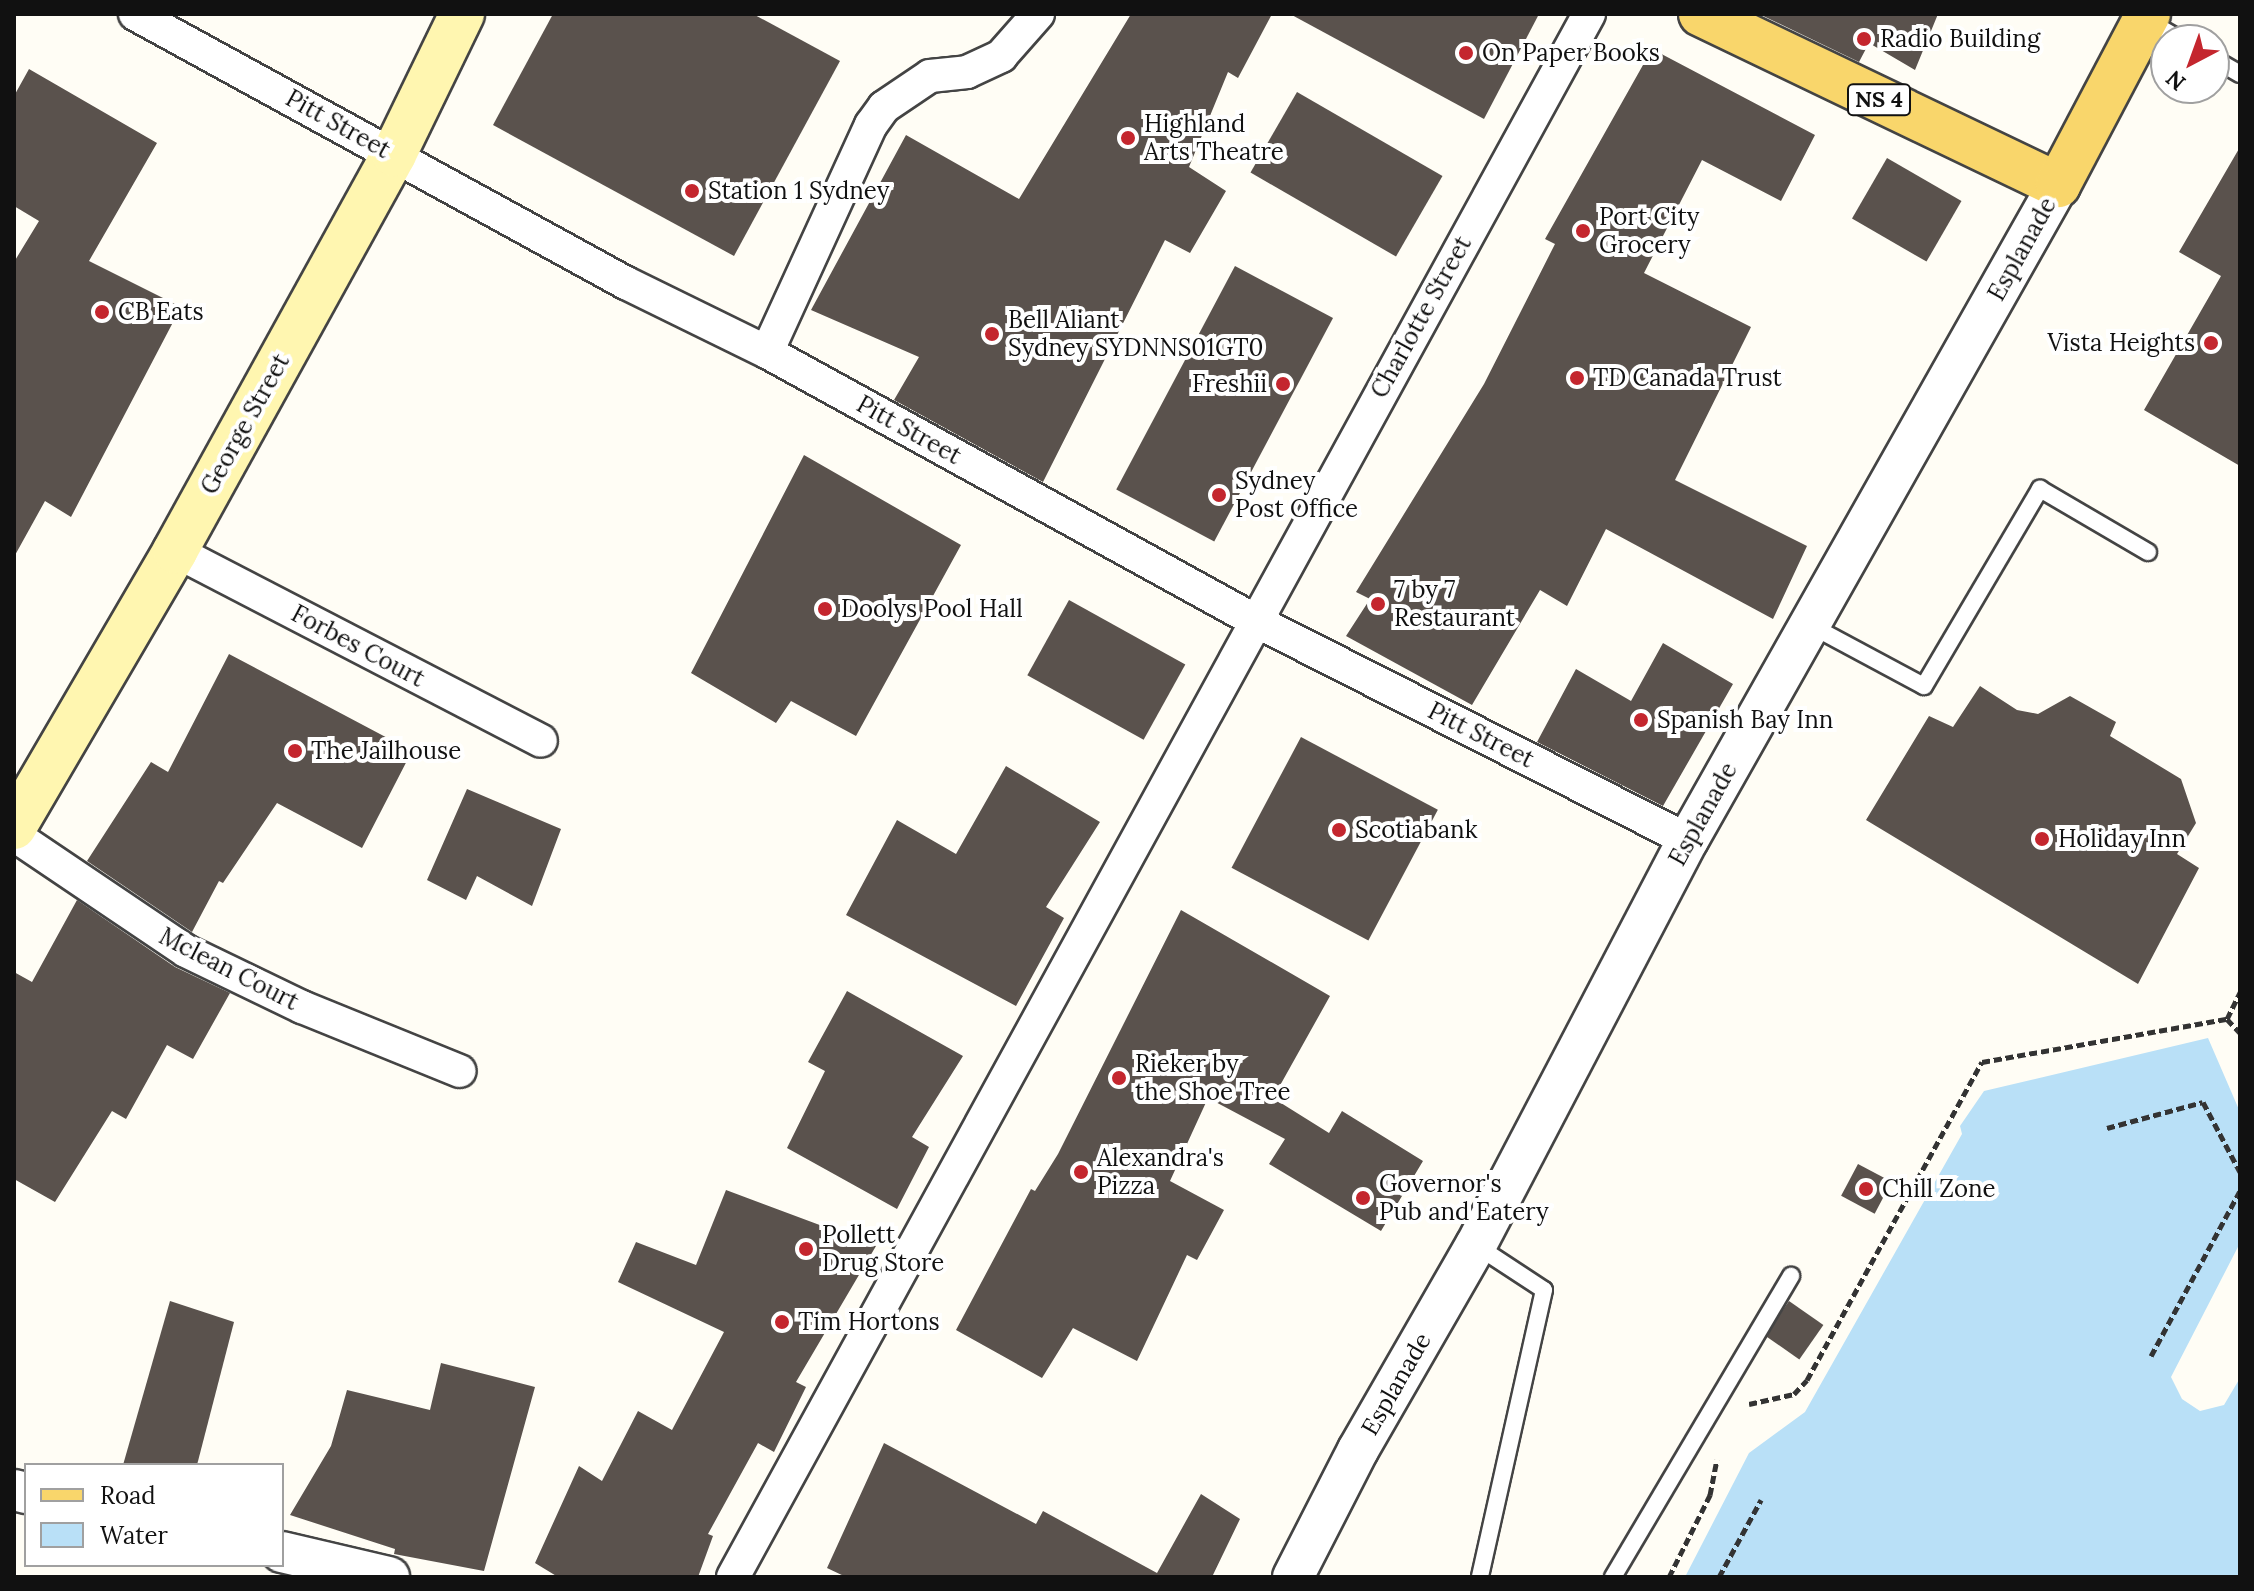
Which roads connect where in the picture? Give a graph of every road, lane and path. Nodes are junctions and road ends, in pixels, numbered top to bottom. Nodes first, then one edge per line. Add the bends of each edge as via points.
1 (135, 14) edge
2 (462, 14) edge
3 (1038, 14) edge
4 (1589, 14) edge
5 (1701, 14) edge
6 (2150, 37) edge
7 (394, 154) junction
8 (2058, 185) junction
9 (767, 352) junction
10 (175, 551) junction
11 (2148, 552) dead end
12 (1254, 620) junction
13 (1810, 625) junction
14 (541, 741) dead end
15 (14, 827) edge
16 (14, 835) edge
17 (1688, 840) junction
18 (2240, 992) edge
19 (2227, 1019) junction
20 (2240, 1033) edge
21 (460, 1071) dead end
22 (2107, 1128) dead end
23 (2240, 1172) edge
24 (2240, 1191) edge
25 (1476, 1245) junction
26 (1791, 1276) dead end
27 (2151, 1356) dead end
28 (1739, 1406) dead end
29 (1715, 1444) dead end
30 (1761, 1500) dead end
31 (284, 1552) edge
32 (389, 1577) edge
33 (733, 1577) edge
34 (1293, 1577) edge
35 (1480, 1577) edge
36 (1613, 1577) edge
37 (1669, 1577) edge
38 (1719, 1577) edge

1 - 7 street, Pitt Street
2 - 7 main road, George Street
3 - 9 street via 1001,56 967,72 930,76 884,107
4 - 12 street, Charlotte Street
5 - 8 main road, NS 4
6 - 8 main road, Esplanade
7 - 9 street, Pitt Street via 626,283
7 - 10 main road, George Street
8 - 13 street, Esplanade
9 - 12 street, Pitt Street
10 - 14 street, Forbes Court
10 - 15 main road, George Street
11 - 13 lane via 2040,489 1924,686
12 - 17 street, Pitt Street
12 - 33 street, Charlotte Street
13 - 17 street, Esplanade
16 - 21 street, Mclean Court via 186,951 302,1007
17 - 25 street, Esplanade
18 - 19 path
19 - 20 path
19 - 28 path via 1982,1062 1807,1380 1794,1394
22 - 23 path via 2203,1102
24 - 27 path
25 - 34 street, Esplanade via 1358,1450
25 - 35 lane via 1544,1290
26 - 36 lane
29 - 37 path via 1710,1495
30 - 38 path
31 - 32 street

